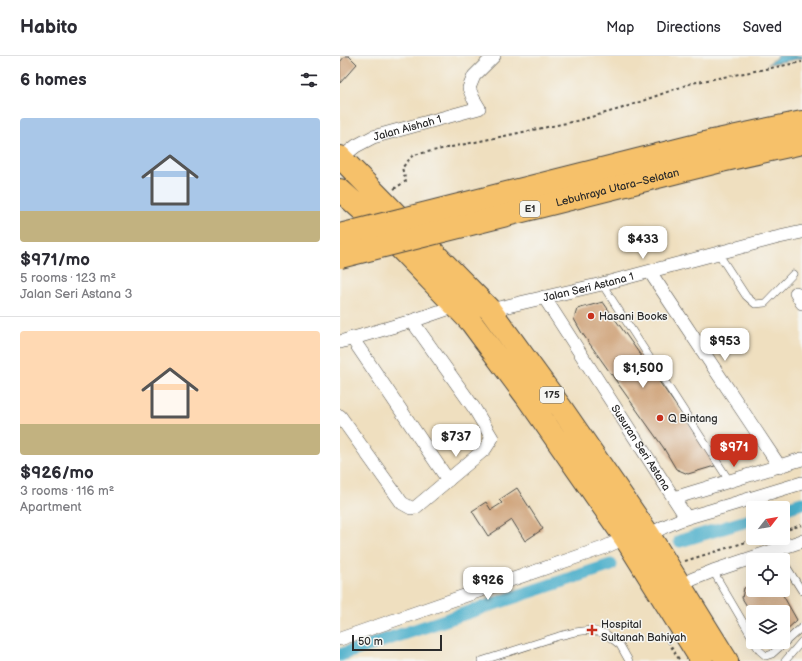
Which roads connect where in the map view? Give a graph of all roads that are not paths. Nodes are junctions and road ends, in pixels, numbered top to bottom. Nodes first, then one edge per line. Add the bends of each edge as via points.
1 (494, 56) edge
2 (802, 122) edge
3 (802, 143) edge
4 (340, 158) edge
5 (340, 190) edge
6 (802, 232) edge
7 (340, 235) edge
8 (718, 254) junction
9 (340, 257) edge
10 (650, 272) junction
11 (793, 274) dead end
12 (602, 284) junction
13 (544, 297) junction
14 (456, 306) junction
15 (490, 310) junction
16 (412, 321) junction
17 (346, 340) edge
18 (340, 416) edge
19 (346, 434) edge
20 (802, 459) edge
21 (780, 467) junction
22 (448, 480) junction
23 (730, 482) junction
24 (802, 483) edge
25 (674, 498) junction
26 (686, 517) junction
27 (649, 535) junction
28 (625, 538) junction
29 (802, 541) edge
30 (786, 553) edge
31 (746, 565) edge
32 (713, 572) junction
33 (790, 572) edge
34 (675, 577) junction
35 (802, 591) edge
36 (746, 628) edge
37 (802, 628) edge
38 (790, 638) edge
39 (340, 639) edge
40 (802, 641) edge
41 (759, 649) edge
42 (778, 649) edge
43 (481, 661) edge
44 (630, 661) edge
45 (702, 661) edge
46 (727, 661) edge
47 (784, 661) edge

1 - 4 street, Jalan Aishah 1 via 474,76 469,88 479,108 373,138
2 - 7 highway, Lebuhraya Utara–Selatan / E1, bridge via 713,141
3 - 9 highway, Lebuhraya Utara–Selatan / E1, bridge
4 - 15 highway, 175
5 - 14 highway, 175 via 370,217
6 - 8 street, Jalan Seri Astana 1
8 - 10 street, Jalan Seri Astana 1
8 - 11 lane via 746,296 755,304 765,303
10 - 12 street, Jalan Seri Astana 1
10 - 21 street
12 - 13 street, Jalan Seri Astana 1
12 - 23 lane
13 - 15 street, Jalan Seri Astana 1
13 - 25 street, Susuran Seri Astana
14 - 16 street
14 - 28 highway, 175 via 471,322 526,396
15 - 27 highway, 175
16 - 17 street
16 - 22 street via 474,408 492,438 485,449
17 - 22 street
18 - 19 street
19 - 22 street via 402,502 411,508 416,507
20 - 21 street
21 - 23 street
23 - 25 street
24 - 26 street
25 - 26 street, Susuran Seri Astana
26 - 27 street
27 - 34 highway, 175
28 - 39 street via 603,548
28 - 45 highway, 175
29 - 30 street
31 - 32 street
32 - 34 street via 693,579
32 - 36 lane
33 - 35 lane
34 - 46 highway, 175
37 - 38 lane
40 - 47 lane
41 - 42 lane via 766,656
43 - 44 lane via 559,636 591,630 606,634 620,645

